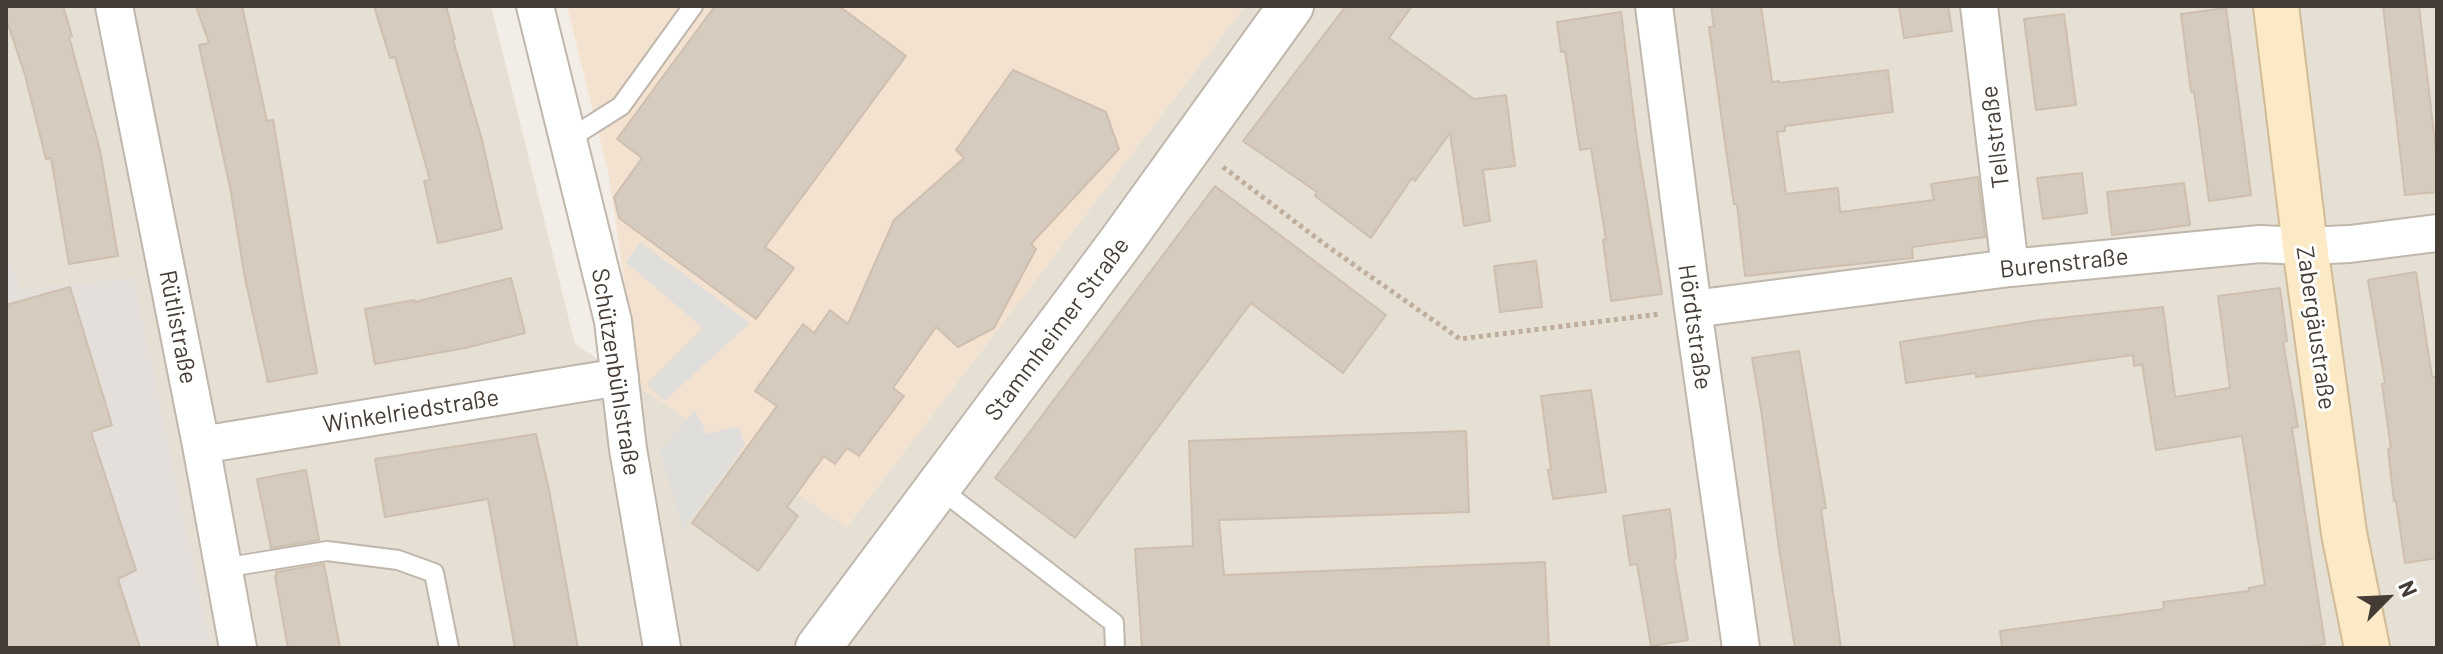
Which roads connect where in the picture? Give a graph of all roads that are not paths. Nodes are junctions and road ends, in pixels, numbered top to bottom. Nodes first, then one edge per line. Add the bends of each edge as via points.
1 (114, 6) edge
2 (535, 6) edge
3 (693, 6) edge
4 (1291, 6) edge
5 (1654, 6) edge
6 (1979, 6) edge
7 (2276, 6) edge
8 (569, 139) junction
9 (2437, 233) edge
10 (2305, 246) junction
11 (2010, 268) junction
12 (1693, 309) junction
13 (620, 377) junction
14 (201, 445) junction
15 (939, 488) junction
16 (223, 568) junction
17 (238, 648) edge
18 (449, 648) edge
19 (662, 648) edge
20 (818, 648) edge
21 (1115, 648) edge
22 (1741, 648) edge
23 (2367, 648) edge

1 - 14 street, Rütlistraße
2 - 8 street, Schützenbühlstraße
3 - 8 lane via 621,106
4 - 15 street, Stammheimer Straße
5 - 12 street, Hördtstraße
6 - 11 street, Tellstraße
7 - 10 main road, Zabergäustraße
8 - 13 street, Schützenbühlstraße via 613,321
9 - 10 street, Burenstraße
10 - 11 street, Burenstraße via 2260,244
10 - 23 main road, Zabergäustraße via 2344,533
11 - 12 street, Burenstraße
12 - 22 street, Hördtstraße
13 - 14 street, Winkelriedstraße
13 - 19 street, Schützenbühlstraße
14 - 16 street, Rütlistraße
15 - 20 street, Stammheimer Straße
15 - 21 lane via 1114,623
16 - 17 street, Rütlistraße
16 - 18 lane via 327,551 398,560 434,573

